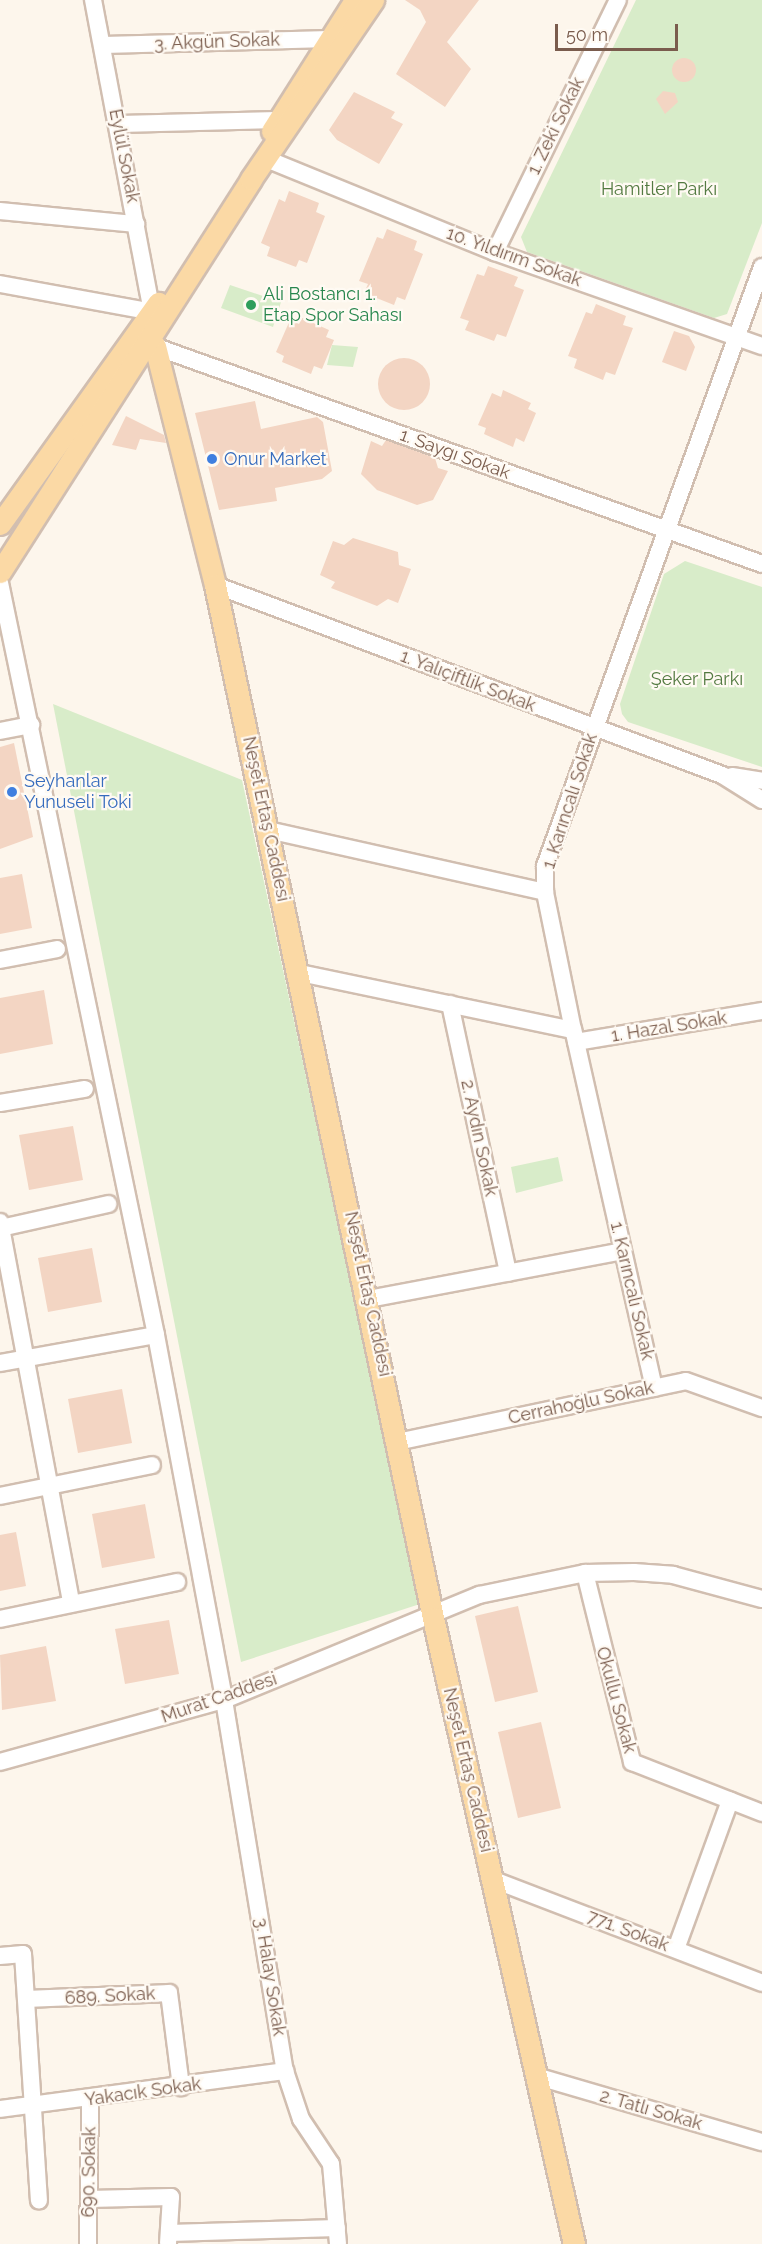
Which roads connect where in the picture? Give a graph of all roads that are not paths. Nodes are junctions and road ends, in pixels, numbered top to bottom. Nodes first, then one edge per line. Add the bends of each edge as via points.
1 (93, 0) edge
2 (355, 0) edge
3 (373, 0) edge
4 (618, 0) edge
5 (331, 39) junction
6 (102, 45) junction
7 (279, 120) junction
8 (118, 124) junction
9 (269, 160) junction
10 (0, 211) edge
11 (136, 224) junction
12 (495, 252) junction
13 (762, 267) edge
14 (0, 284) edge
15 (755, 300) edge
16 (152, 312) junction
17 (736, 337) junction
18 (151, 345) junction
19 (762, 346) edge
20 (0, 524) edge
21 (666, 530) junction
22 (762, 564) edge
23 (0, 572) edge
24 (0, 583) edge
25 (215, 585) junction
26 (0, 635) edge
27 (14, 647) junction
28 (31, 725) junction
29 (593, 728) junction
30 (0, 731) edge
31 (722, 775) junction
32 (762, 780) edge
33 (762, 800) edge
34 (267, 830) junction
35 (545, 892) junction
36 (57, 949) dead end
37 (0, 960) edge
38 (300, 973) junction
39 (450, 1004) junction
40 (762, 1011) edge
41 (575, 1036) junction
42 (84, 1089) dead end
43 (0, 1103) edge
44 (108, 1204) dead end
45 (0, 1225) edge
46 (623, 1251) junction
47 (508, 1273) junction
48 (369, 1299) junction
49 (156, 1335) junction
50 (23, 1359) junction
51 (0, 1364) edge
52 (654, 1388) junction
53 (762, 1408) edge
54 (397, 1442) junction
55 (152, 1465) dead end
56 (48, 1484) junction
57 (0, 1496) edge
58 (585, 1573) junction
59 (177, 1582) dead end
60 (762, 1599) edge
61 (71, 1603) junction
62 (433, 1618) junction
63 (0, 1619) edge
64 (224, 1700) junction
65 (0, 1761) edge
66 (730, 1802) junction
67 (762, 1814) edge
68 (494, 1880) junction
69 (676, 1949) junction
70 (0, 1956) edge
71 (762, 1983) edge
72 (28, 1999) junction
73 (285, 2071) junction
74 (539, 2078) junction
75 (181, 2087) junction
76 (90, 2100) junction
77 (35, 2106) junction
78 (0, 2109) edge
79 (762, 2142) edge
80 (89, 2199) junction
81 (39, 2200) dead end
82 (338, 2236) edge
83 (263, 2237) edge
84 (169, 2239) edge
85 (88, 2244) edge
86 (573, 2244) edge

1 - 6 street, Eylül Sokak
2 - 5 main road
3 - 9 main road
4 - 12 street, 1. Zeki Sokak
5 - 6 street, 3. Akgün Sokak
5 - 7 main road
6 - 8 street, Eylül Sokak
7 - 8 street
7 - 16 main road
8 - 11 street, Eylül Sokak
9 - 12 street, 10. Yıldırım Sokak
9 - 18 main road via 251,178
10 - 11 street
11 - 16 street, Eylül Sokak
12 - 17 street, 10. Yıldırım Sokak
13 - 15 street, 1. Karıncalı Sokak
14 - 16 street
15 - 17 street, 1. Karıncalı Sokak
16 - 20 main road
17 - 19 street, 10. Yıldırım Sokak
17 - 21 street, 1. Karıncalı Sokak
18 - 21 street, 1. Saygı Sokak
18 - 23 main road
18 - 25 main road, Neşet Ertaş Caddesi
21 - 22 street, 1. Saygı Sokak
21 - 29 street, 1. Karıncalı Sokak
24 - 27 street, 3. Halay Sokak
25 - 29 street, 1. Yalıçiftlik Sokak
25 - 34 main road, Neşet Ertaş Caddesi
26 - 27 street
27 - 28 street, 3. Halay Sokak
28 - 30 street
28 - 49 street, 3. Halay Sokak
29 - 31 street, 1. Yalıçiftlik Sokak
29 - 35 street, 1. Karıncalı Sokak via 545,866
31 - 32 street
31 - 33 street
34 - 35 street
34 - 38 main road, Neşet Ertaş Caddesi
35 - 41 street, 1. Karıncalı Sokak
36 - 37 street
38 - 39 street
38 - 48 main road, Neşet Ertaş Caddesi
39 - 41 street
39 - 47 street, 2. Aydın Sokak
40 - 41 street, 1. Hazal Sokak
41 - 46 street, 1. Karıncalı Sokak
42 - 43 street
44 - 45 street
45 - 50 street
46 - 47 street
46 - 52 street, 1. Karıncalı Sokak
47 - 48 street
48 - 54 main road, Neşet Ertaş Caddesi
49 - 50 street
49 - 64 street, 3. Halay Sokak
50 - 51 street
50 - 56 street
52 - 53 street, Cerrahoğlu Sokak via 686,1381
52 - 54 street, Cerrahoğlu Sokak
54 - 62 main road, Neşet Ertaş Caddesi
55 - 56 street
56 - 57 street
56 - 61 street
58 - 60 street, Murat Caddesi via 673,1575
58 - 62 street, Murat Caddesi via 479,1595
58 - 66 street, Okullu Sokak via 632,1762
59 - 61 street
61 - 63 street
62 - 64 street, Murat Caddesi
62 - 68 main road, Neşet Ertaş Caddesi
64 - 65 street, Murat Caddesi
64 - 73 street, 3. Halay Sokak
66 - 67 street, Okullu Sokak
66 - 69 street
68 - 69 street, 771. Sokak
68 - 74 main road, Neşet Ertaş Caddesi
69 - 71 street, 771. Sokak
70 - 72 street via 23,1954
72 - 75 street, 689. Sokak via 169,1993
72 - 77 street
73 - 75 street, Yakacık Sokak
73 - 82 street, 3. Halay Sokak via 301,2119 331,2164
74 - 79 street, 2. Tatlı Sokak
74 - 86 main road, Neşet Ertaş Caddesi
75 - 76 street, Yakacık Sokak
76 - 77 street, Yakacık Sokak
76 - 80 street, 690. Sokak
77 - 78 street, Yakacık Sokak
77 - 81 street
80 - 84 street via 171,2197
80 - 85 street, 690. Sokak
82 - 83 street
83 - 84 street

